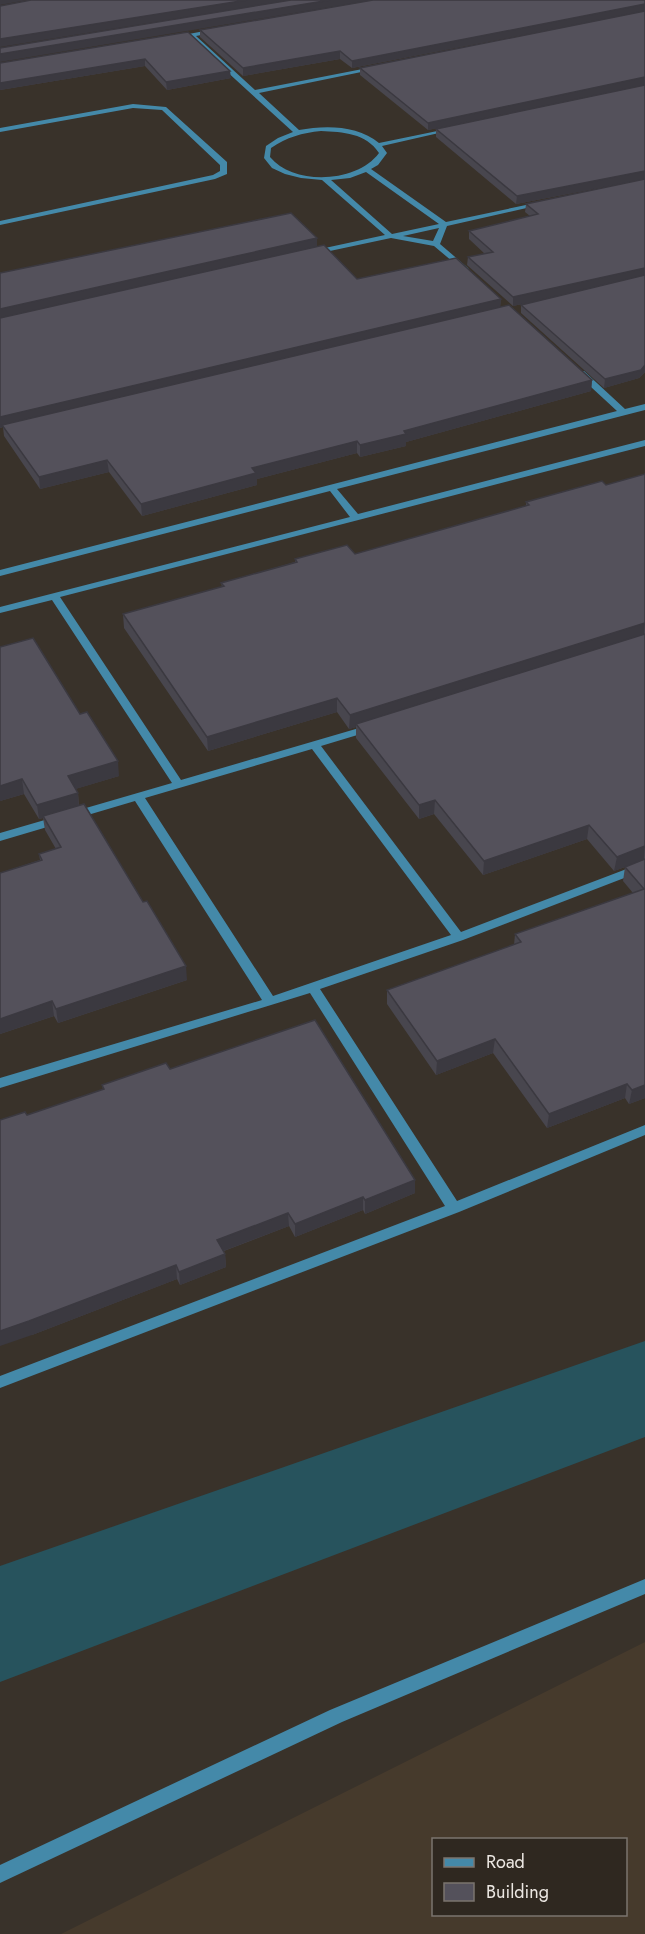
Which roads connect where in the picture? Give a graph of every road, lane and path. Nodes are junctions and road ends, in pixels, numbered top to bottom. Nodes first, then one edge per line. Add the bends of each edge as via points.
1 (226, 29) edge
2 (191, 34) junction
3 (169, 38) edge
4 (389, 65) edge
5 (256, 92) junction
6 (464, 126) edge
7 (0, 130) edge
8 (297, 132) junction
9 (379, 145) junction
10 (367, 170) junction
11 (324, 178) junction
12 (544, 203) edge
13 (0, 223) edge
14 (444, 224) junction
15 (390, 236) junction
16 (436, 244) junction
17 (310, 254) edge
18 (470, 274) edge
19 (573, 366) edge
20 (645, 407) edge
21 (624, 413) junction
22 (645, 443) edge
23 (332, 488) junction
24 (356, 518) junction
25 (0, 560) edge
26 (3, 572) edge
27 (54, 596) junction
28 (0, 610) edge
29 (383, 724) edge
30 (315, 745) junction
31 (179, 785) junction
32 (139, 798) junction
33 (0, 837) edge
34 (645, 866) edge
35 (459, 937) junction
36 (312, 987) junction
37 (270, 1002) junction
38 (0, 1083) edge
39 (645, 1130) edge
40 (454, 1208) junction
41 (0, 1382) edge
42 (645, 1586) edge
43 (0, 1874) edge

1 - 2 street
2 - 3 street
2 - 5 street
4 - 5 street
5 - 8 street
6 - 9 street
7 - 13 street via 132,106 152,106 164,108 224,164 224,172 215,177
8 - 9 street via 345,130
8 - 11 street via 273,142 266,157 274,167 287,173
9 - 10 street via 383,153 379,162
10 - 11 street
10 - 14 street
11 - 15 street
12 - 14 street
14 - 15 street
14 - 16 street
15 - 16 street
15 - 17 street
16 - 18 street
19 - 21 street
20 - 21 street
21 - 23 street
22 - 24 street
23 - 24 street
23 - 26 street
24 - 27 street
25 - 26 street
27 - 28 street
27 - 31 street
29 - 30 street
30 - 31 street
30 - 35 street
31 - 32 street
32 - 33 street
32 - 37 street
34 - 35 street
35 - 36 street
36 - 37 street
36 - 40 street
37 - 38 street
39 - 40 street
40 - 41 street
42 - 43 street via 336,1716

